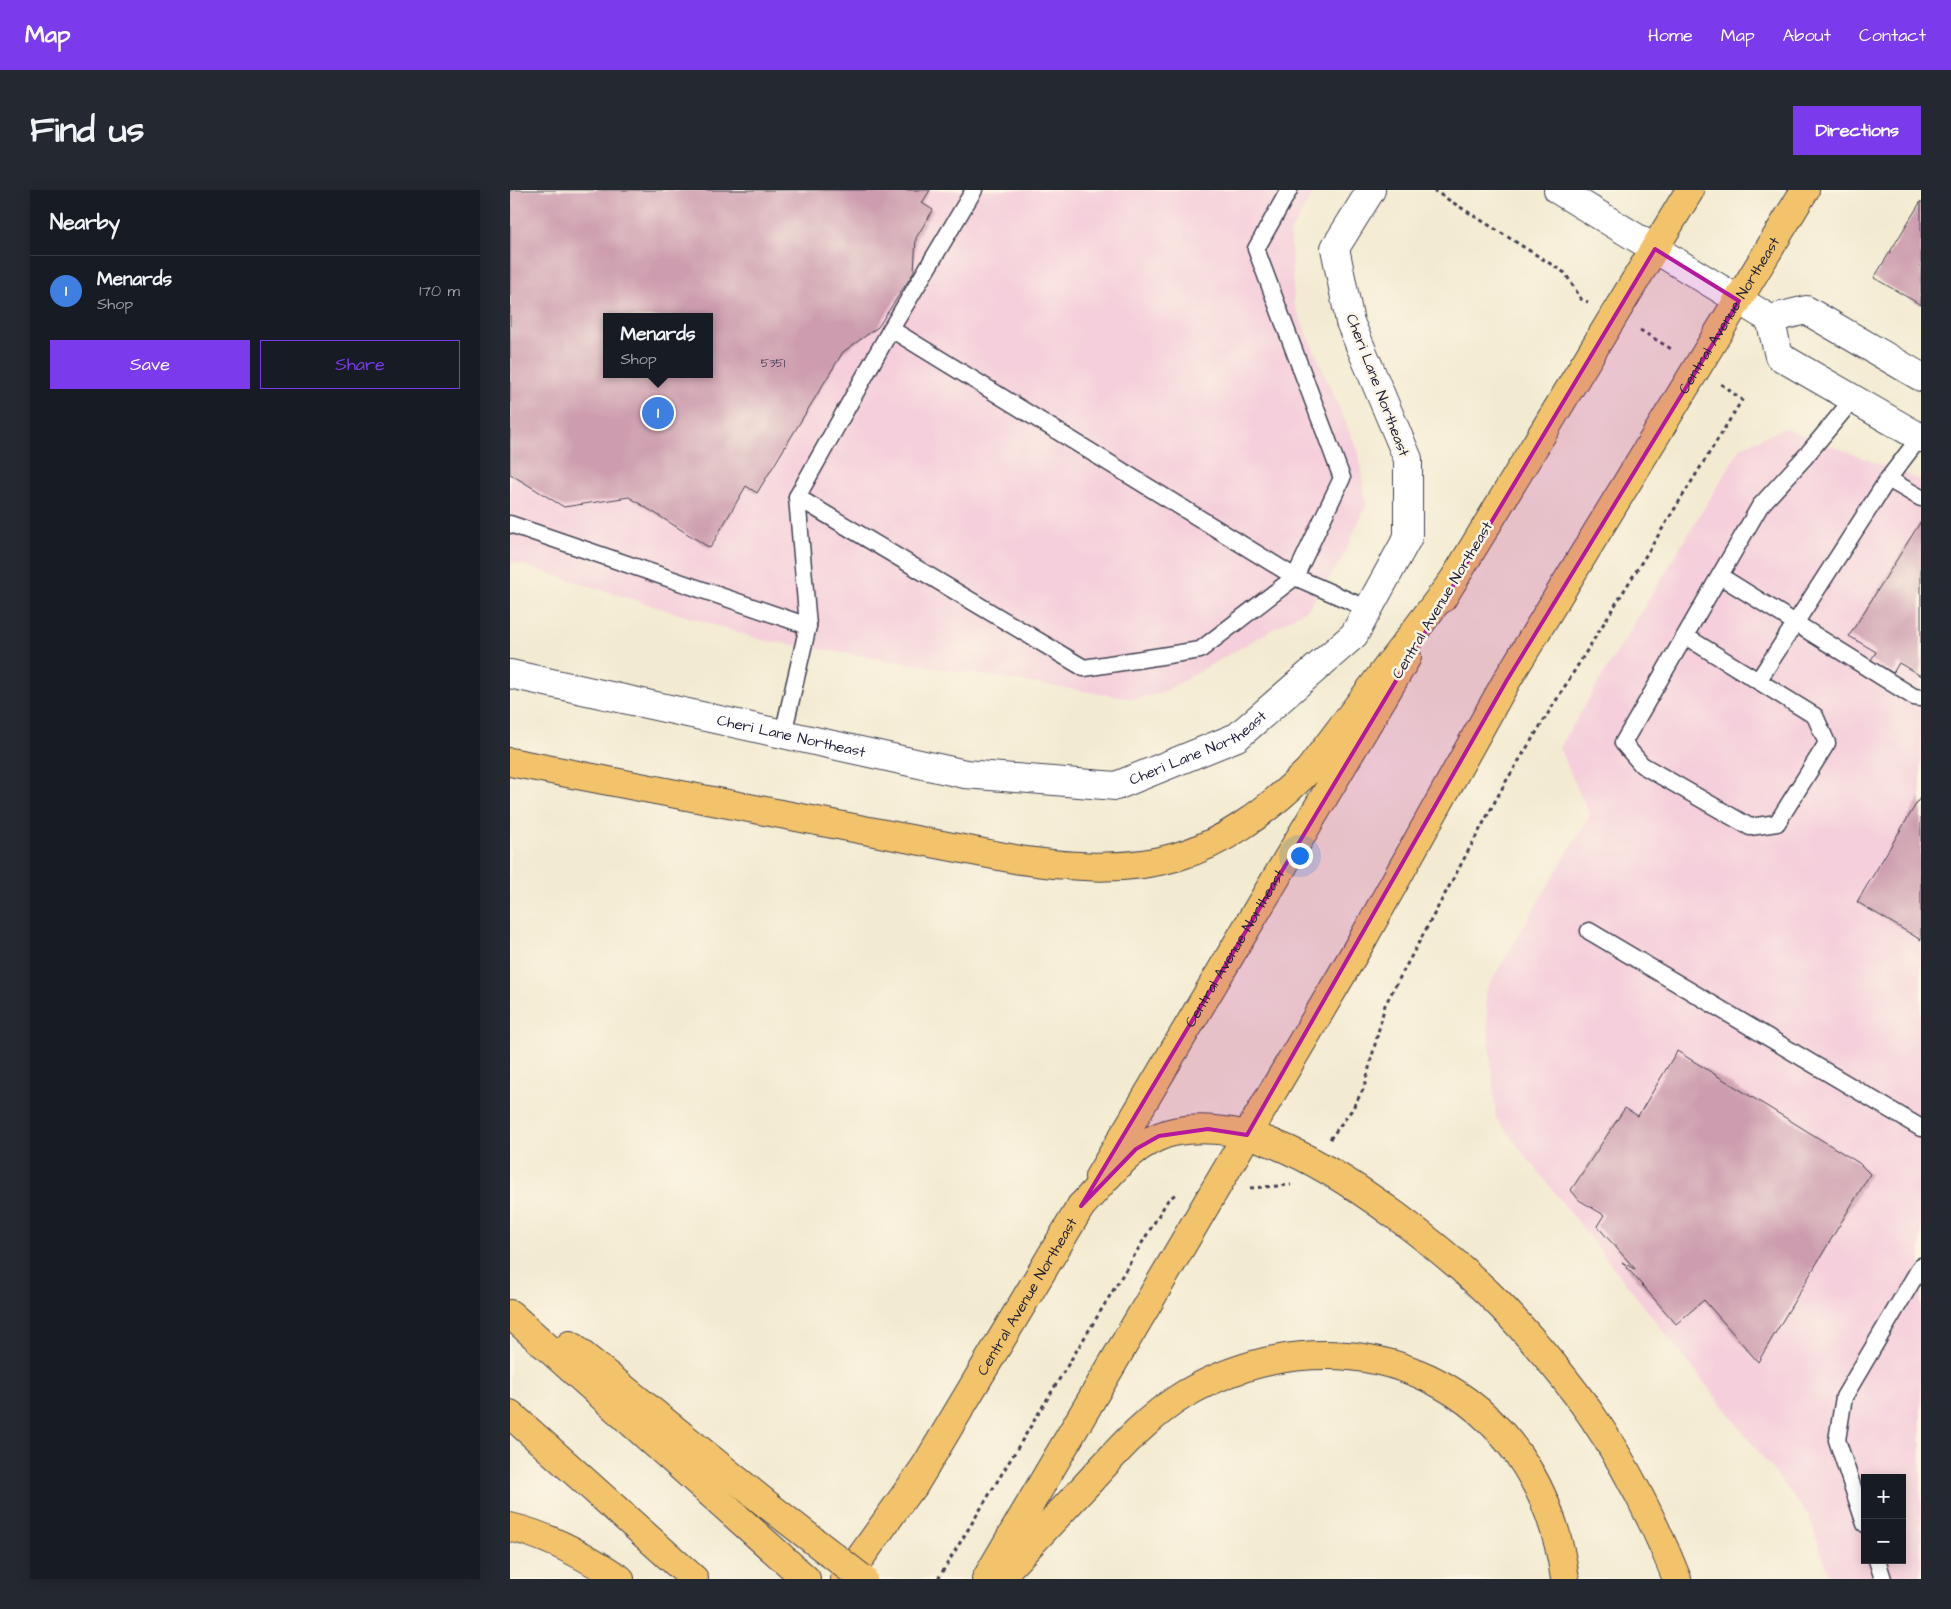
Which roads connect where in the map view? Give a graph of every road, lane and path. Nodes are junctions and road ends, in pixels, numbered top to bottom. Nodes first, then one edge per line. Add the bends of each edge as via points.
1 (974, 190) edge
2 (1289, 190) edge
3 (1371, 190) edge
4 (1434, 190) edge
5 (1558, 190) edge
6 (1690, 190) edge
7 (1805, 190) edge
8 (1655, 249) junction
9 (1739, 301) junction
10 (1615, 314) junction
11 (1770, 319) junction
12 (891, 329) junction
13 (1698, 366) junction
14 (1921, 377) edge
15 (1853, 398) junction
16 (1920, 437) edge
17 (1888, 479) junction
18 (797, 498) junction
19 (1921, 498) edge
20 (510, 524) edge
21 (1720, 576) junction
22 (1295, 577) junction
23 (1454, 578) junction
24 (1368, 610) junction
25 (1796, 622) junction
26 (808, 626) junction
27 (1685, 636) junction
28 (510, 674) edge
29 (1758, 681) junction
30 (1921, 698) edge
31 (783, 734) junction
32 (510, 762) edge
33 (1589, 932) dead end
34 (1921, 1128) edge
35 (1247, 1136) junction
36 (1312, 1162) junction
37 (1081, 1206) junction
38 (1921, 1266) edge
39 (510, 1296) edge
40 (510, 1314) edge
41 (510, 1414) edge
42 (925, 1467) junction
43 (1863, 1519) edge
44 (510, 1527) edge
45 (1878, 1564) edge
46 (620, 1579) edge
47 (694, 1579) edge
48 (806, 1579) edge
49 (845, 1579) edge
50 (859, 1579) edge
51 (863, 1579) edge
52 (986, 1579) edge
53 (998, 1579) edge
54 (1565, 1579) edge
55 (1677, 1579) edge
56 (1883, 1579) edge

1 - 12 lane
2 - 22 lane via 1256,249 1342,478
3 - 24 street, Cheri Lane Northeast via 1335,248 1350,322 1408,459 1408,537
4 - 10 path via 1565,273 1582,299
5 - 8 street
6 - 8 main road, Central Avenue Northeast
7 - 9 main road, Central Avenue Northeast
8 - 9 street
8 - 10 main road, Central Avenue Northeast
9 - 11 street
9 - 13 main road, Central Avenue Northeast
10 - 13 path
10 - 23 main road, Central Avenue Northeast
11 - 14 street via 1806,310
11 - 15 street via 1779,356
12 - 18 lane
12 - 22 lane
13 - 35 main road, Central Avenue Northeast via 1507,680 1364,937
13 - 36 path via 1742,400 1505,783 1385,1005 1364,1088 1351,1111
15 - 16 street
15 - 21 lane via 1760,506
16 - 17 lane
17 - 19 lane
17 - 25 lane
18 - 22 lane via 1084,668 1200,650
18 - 26 lane
20 - 26 lane
21 - 25 lane
21 - 27 lane
22 - 24 lane
23 - 32 main road via 1309,770 1282,796 1238,828 1188,855 1161,862 1101,868 1020,860
23 - 37 main road, Central Avenue Northeast
24 - 31 street, Cheri Lane Northeast via 1354,635 1237,738 1116,786 965,774
25 - 29 lane
25 - 30 lane via 1914,697
26 - 31 lane
27 - 29 lane
27 - 29 lane via 1623,744 1642,765 1750,827 1776,822 1827,743 1815,716
28 - 31 street, Cheri Lane Northeast
33 - 34 lane
35 - 36 main road via 1271,1142
35 - 37 main road via 1208,1129 1159,1136 1136,1149
35 - 52 main road, Central Avenue Northeast
36 - 55 main road via 1372,1200 1445,1256 1504,1309 1531,1339 1589,1412 1615,1452
37 - 42 main road, Central Avenue Northeast
38 - 43 lane via 1844,1398 1836,1440
39 - 51 main road, bridge
40 - 48 main road
41 - 47 main road
42 - 49 main road
42 - 50 main road, Central Avenue Northeast
44 - 46 main road via 557,1544
45 - 56 lane
53 - 54 main road via 1154,1415 1185,1395 1244,1367 1271,1360 1338,1356 1374,1359 1405,1367 1440,1384 1487,1416 1510,1441 1542,1494 1561,1549

